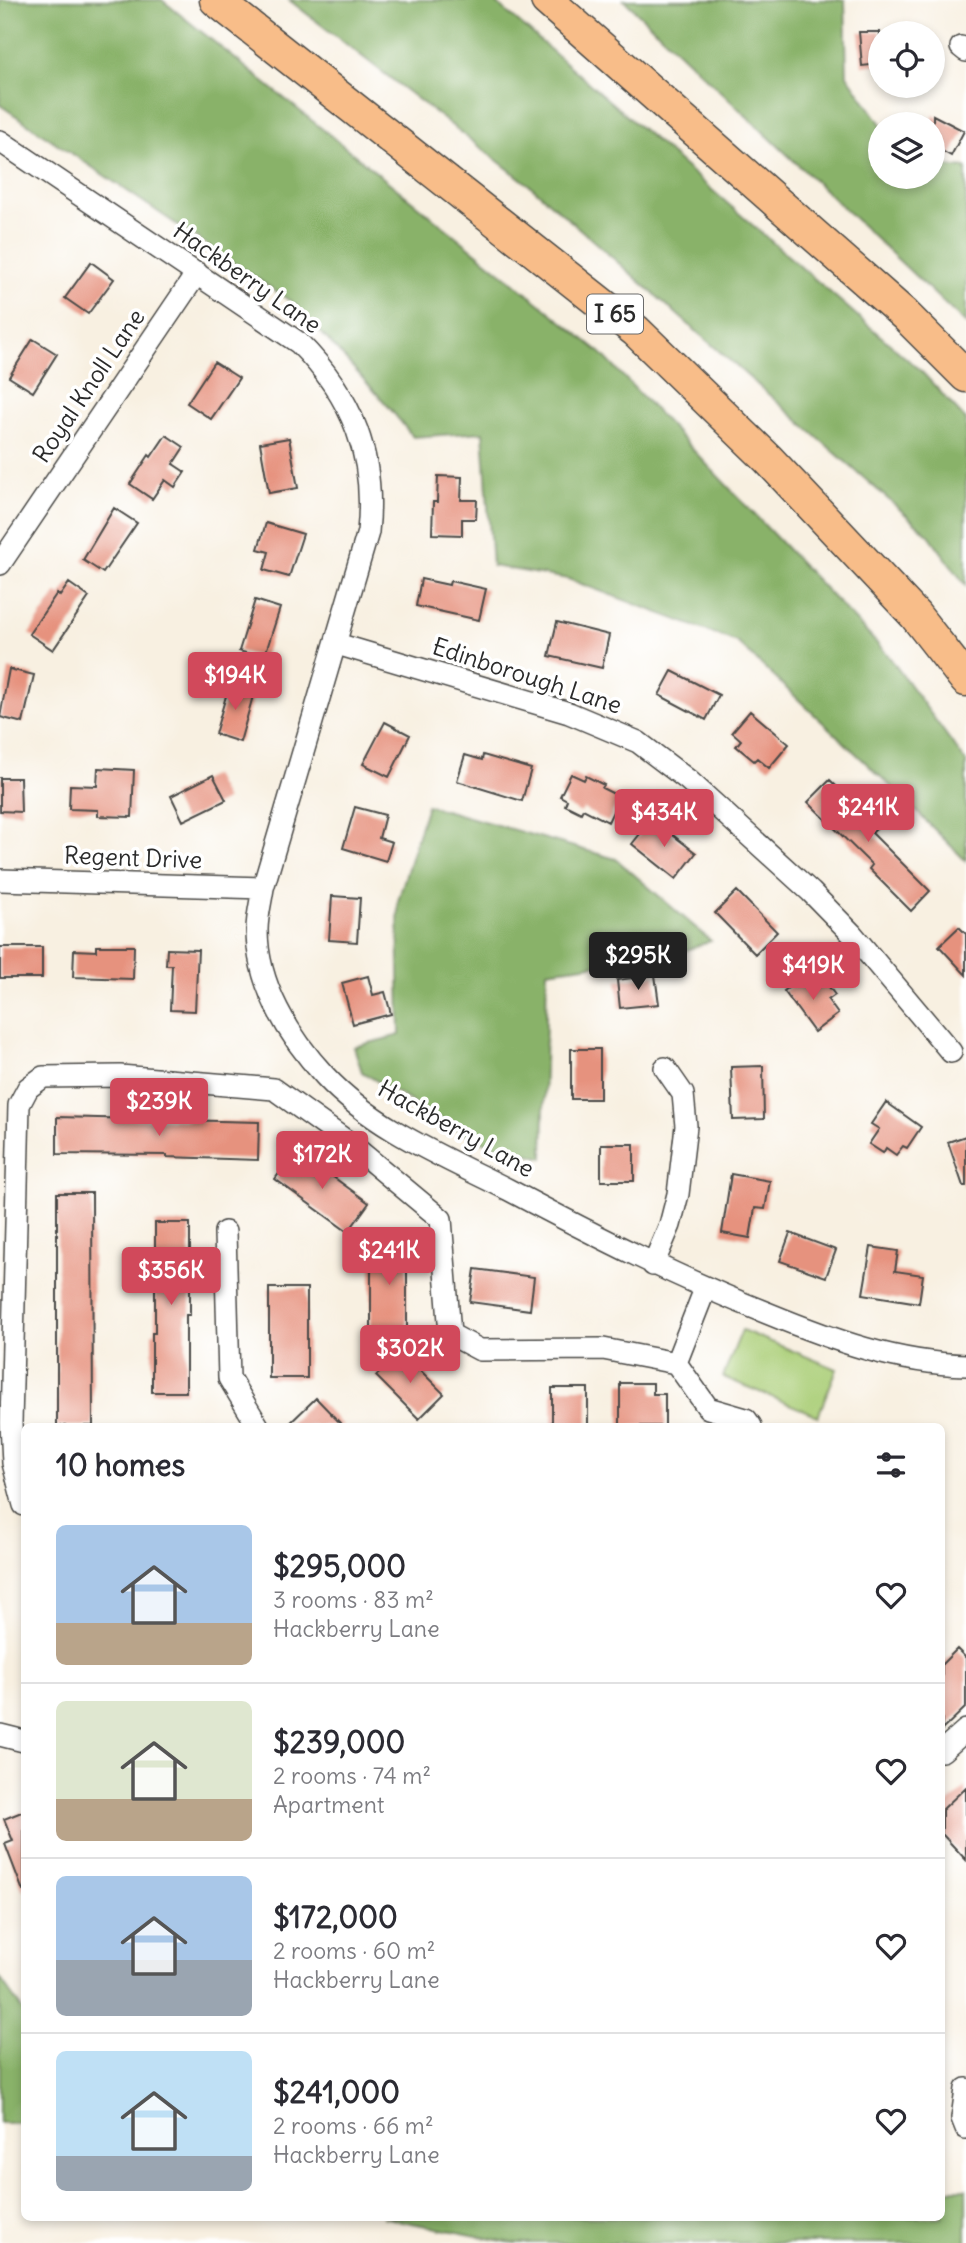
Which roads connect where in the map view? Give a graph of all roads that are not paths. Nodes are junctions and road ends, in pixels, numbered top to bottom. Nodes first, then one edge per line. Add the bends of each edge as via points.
1 (216, 0) edge
2 (547, 0) edge
3 (0, 141) edge
4 (197, 273) junction
5 (966, 376) edge
6 (0, 564) edge
7 (337, 644) junction
8 (966, 680) edge
9 (0, 880) edge
10 (263, 888) junction
11 (951, 1052) dead end
12 (666, 1068) dead end
13 (225, 1232) dead end
14 (653, 1265) junction
15 (705, 1289) junction
16 (676, 1363) junction
17 (966, 1365) edge
18 (709, 1417) edge
19 (256, 1423) edge
20 (749, 1423) edge
21 (21, 1494) edge
22 (966, 1730) edge
23 (0, 1735) edge
24 (21, 1740) edge
25 (945, 1748) edge
26 (966, 2089) edge
27 (966, 2128) edge

1 - 8 highway, I 65 via 636,331 768,459 915,615
2 - 5 highway via 905,315
3 - 4 street, Hackberry Lane
4 - 6 street, Royal Knoll Lane
4 - 7 street, Hackberry Lane via 314,359 345,402 361,439 370,484 368,532
7 - 10 street, Hackberry Lane
7 - 11 street, Edinborough Lane via 569,713 638,741 688,780 820,900
9 - 10 street, Regent Drive
10 - 14 street, Hackberry Lane via 257,928 265,979 285,1022 325,1076 404,1135
12 - 14 street via 683,1094 686,1126 678,1194
13 - 19 street via 229,1378
14 - 15 street, Hackberry Lane
15 - 16 street
15 - 17 street, Hackberry Lane via 857,1348 928,1363
16 - 18 street
16 - 21 street via 603,1349 480,1350 450,1334 441,1219 352,1144 274,1089 120,1076 43,1077 27,1088 19,1105 11,1423 13,1463
18 - 20 street via 746,1419
22 - 25 street
23 - 24 street
26 - 27 street via 962,2118

